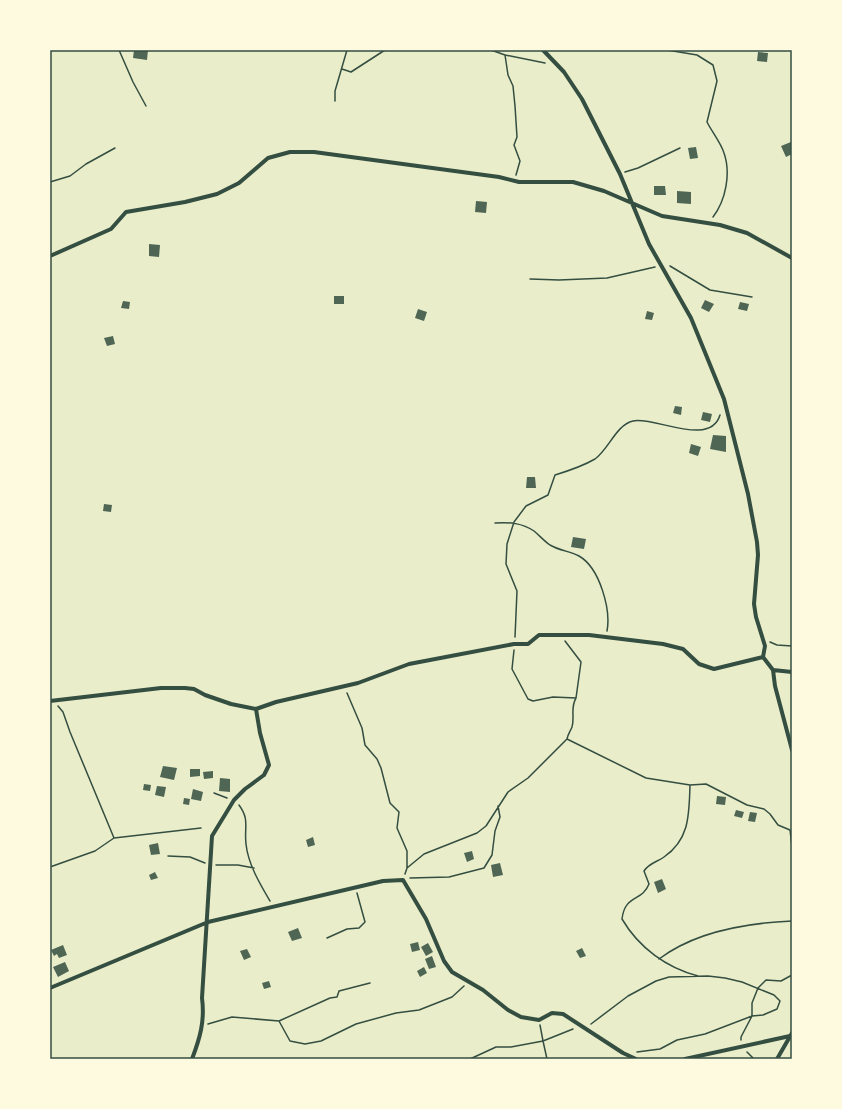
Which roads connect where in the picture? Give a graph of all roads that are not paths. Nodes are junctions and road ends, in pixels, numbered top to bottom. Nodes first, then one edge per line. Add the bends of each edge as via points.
1 (543, 50) edge
2 (633, 204) junction
3 (51, 257) edge
4 (792, 258) edge
5 (763, 657) junction
6 (773, 670) junction
7 (792, 672) edge
8 (52, 700) edge
9 (256, 709) junction
10 (792, 750) edge
11 (208, 922) junction
12 (50, 988) edge
13 (791, 1035) edge
14 (192, 1059) edge
15 (636, 1059) edge
16 (685, 1059) edge
17 (777, 1059) edge

1 - 2 street via 570,79 582,99
2 - 3 street via 604,191 573,182 514,180 314,152 290,152 268,158 239,183 217,194 126,212 111,229
2 - 4 street via 662,216 720,225 747,233
2 - 5 street via 649,244 695,327 724,399 733,430 754,523 758,555 754,604 759,630 764,638
5 - 6 street
5 - 9 street via 714,669 699,664 678,647 606,637 539,635 528,644 514,644 409,664 364,681
6 - 7 street
6 - 10 street
8 - 9 street via 161,688 185,688 194,689 231,704
9 - 11 street via 268,770 234,800 212,836
11 - 12 street
11 - 14 street via 203,1026
11 - 15 street via 402,880 452,972 483,990 514,1014 538,1020 556,1012 563,1014
13 - 16 street
13 - 17 street

